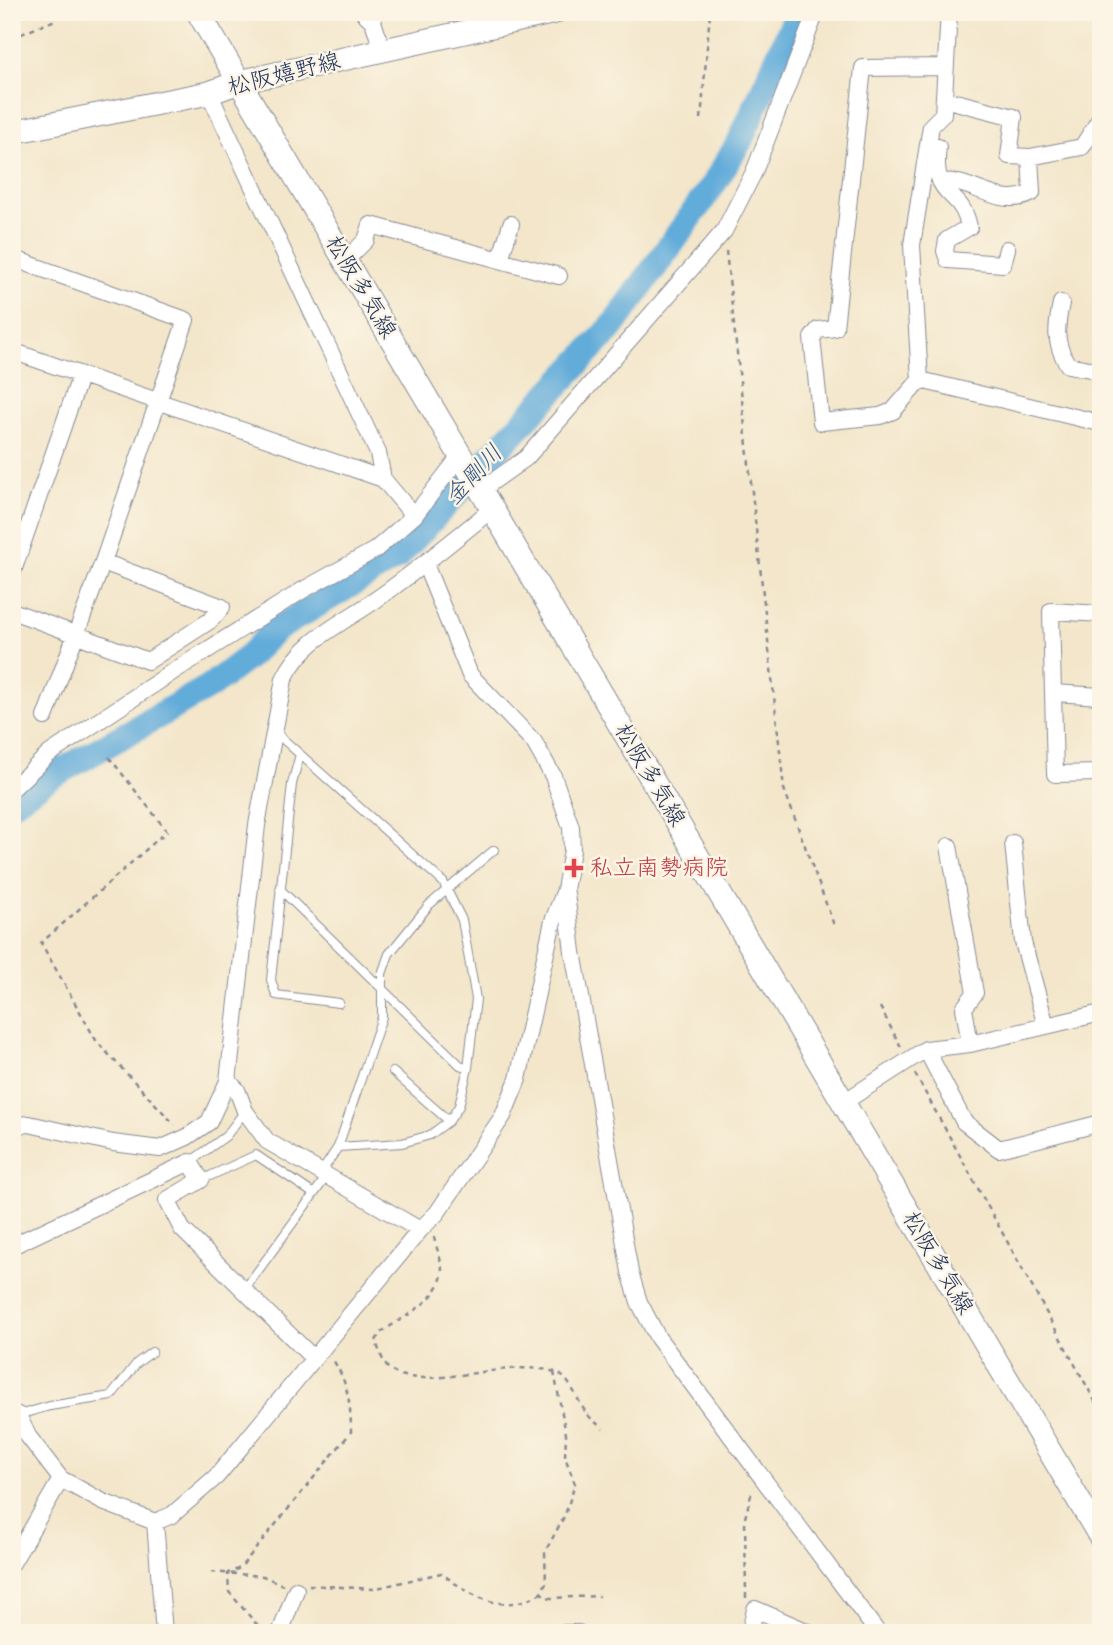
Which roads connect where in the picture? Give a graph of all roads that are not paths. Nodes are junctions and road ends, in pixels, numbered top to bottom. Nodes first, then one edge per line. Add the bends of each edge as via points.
1 (198, 12) edge
2 (363, 12) edge
3 (555, 12) edge
4 (816, 12) edge
5 (949, 12) edge
6 (382, 50) junction
7 (946, 67) junction
8 (239, 82) junction
9 (209, 93) junction
10 (943, 106) junction
11 (1101, 117) edge
12 (12, 132) edge
13 (1030, 158) junction
14 (940, 181) junction
15 (511, 223) dead end
16 (1007, 249) dead end
17 (12, 258) edge
18 (500, 260) junction
19 (345, 261) junction
20 (559, 276) dead end
21 (1061, 303) dead end
22 (12, 351) edge
23 (1101, 371) edge
24 (80, 377) junction
25 (920, 380) junction
26 (158, 403) junction
27 (1100, 423) edge
28 (463, 459) junction
29 (383, 479) junction
30 (483, 494) junction
31 (414, 516) junction
32 (19, 528) edge
33 (103, 562) junction
34 (425, 564) junction
35 (12, 574) edge
36 (12, 611) edge
37 (1101, 614) edge
38 (74, 635) junction
39 (1054, 694) junction
40 (1101, 696) edge
41 (45, 717) dead end
42 (273, 730) junction
43 (300, 754) junction
44 (1101, 773) edge
45 (12, 789) edge
46 (1013, 843) dead end
47 (949, 846) dead end
48 (494, 850) dead end
49 (280, 889) junction
50 (447, 889) junction
51 (565, 890) junction
52 (383, 990) junction
53 (339, 1003) dead end
54 (1101, 1013) edge
55 (1045, 1026) junction
56 (970, 1044) junction
57 (926, 1049) junction
58 (468, 1068) junction
59 (393, 1072) dead end
60 (228, 1081) junction
61 (844, 1102) junction
62 (245, 1111) junction
63 (449, 1121) junction
64 (1101, 1123) edge
65 (12, 1126) edge
66 (338, 1147) junction
67 (190, 1162) junction
68 (324, 1174) junction
69 (201, 1180) junction
70 (314, 1194) junction
71 (420, 1230) junction
72 (12, 1246) edge
73 (244, 1290) junction
74 (152, 1352) dead end
75 (318, 1352) junction
76 (15, 1414) edge
77 (61, 1479) junction
78 (155, 1521) junction
79 (1101, 1538) edge
80 (12, 1563) edge
81 (296, 1590) road end
82 (164, 1633) edge
83 (280, 1633) edge
84 (564, 1633) edge
85 (579, 1633) edge
86 (750, 1633) edge
87 (811, 1633) edge
88 (878, 1633) edge

1 - 8 main road, 松阪多気線
2 - 6 street via 373,21
3 - 6 main road, 松阪嬉野線
4 - 30 street via 754,172 724,231 526,458
5 - 7 street
6 - 8 main road, 松阪嬉野線
7 - 10 street
7 - 25 street via 863,68 835,328 818,330 812,338 821,422 893,411
8 - 9 main road, 松阪嬉野線
8 - 19 main road, 松阪多気線
9 - 12 main road, 松阪嬉野線
9 - 29 street via 378,453
10 - 13 street via 1014,117 1009,156
10 - 14 street via 935,171
10 - 25 street via 931,126 912,245
11 - 13 street via 1082,147
13 - 14 street via 1032,193 1019,200 953,180
14 - 16 street via 942,189 961,205 969,228 947,240 948,260 1003,264
15 - 18 street
17 - 26 street via 186,320
18 - 19 street via 371,225 366,240
18 - 20 street
19 - 28 main road, 松阪多気線
21 - 23 street via 1058,349 1068,365
22 - 24 street
24 - 26 street
24 - 32 street
25 - 27 street
26 - 29 street
26 - 33 street
28 - 30 main road, 松阪多気線
28 - 31 street
29 - 31 street
30 - 34 street
30 - 61 main road, 松阪多気線
31 - 45 street via 375,550 197,656 49,754
32 - 35 street
33 - 38 street
33 - 38 street via 222,607 211,620 148,661
34 - 42 street via 306,645 284,679
34 - 51 street via 470,675 534,742 553,776 571,827
36 - 38 street
37 - 39 street via 1051,611
38 - 41 street
39 - 40 street
39 - 44 street via 1055,774
42 - 43 lane
42 - 60 street via 255,838
43 - 49 lane via 292,784
43 - 50 lane
46 - 55 street via 1023,942
47 - 56 street via 975,993 964,1008
48 - 50 lane
49 - 52 lane
49 - 53 lane via 271,980 276,995
50 - 52 lane via 389,954
50 - 58 lane via 461,920 476,999
51 - 71 street via 553,921 518,1079 503,1116 437,1213
51 - 88 street via 630,1272 639,1302 658,1338
52 - 58 lane
52 - 66 lane via 382,1017
54 - 55 street
55 - 56 street
56 - 57 street
57 - 61 street
57 - 64 street via 964,1122 999,1149
58 - 63 lane via 459,1106
59 - 63 lane
60 - 62 street
60 - 65 street via 209,1122 160,1149 29,1124
61 - 79 main road, 松阪多気線
62 - 67 lane via 226,1136
62 - 68 street via 267,1141
63 - 66 lane via 430,1135 402,1143
66 - 68 lane
67 - 69 street
67 - 72 street
68 - 70 lane
68 - 71 street
69 - 70 lane via 256,1155
69 - 73 street via 167,1200 182,1229
70 - 73 lane
71 - 75 street
73 - 75 street
74 - 76 lane via 111,1396
75 - 78 street via 217,1476 172,1515
76 - 77 street
77 - 78 street via 103,1503
77 - 80 street
78 - 82 street
81 - 83 street
84 - 85 street
86 - 87 street via 755,1609

